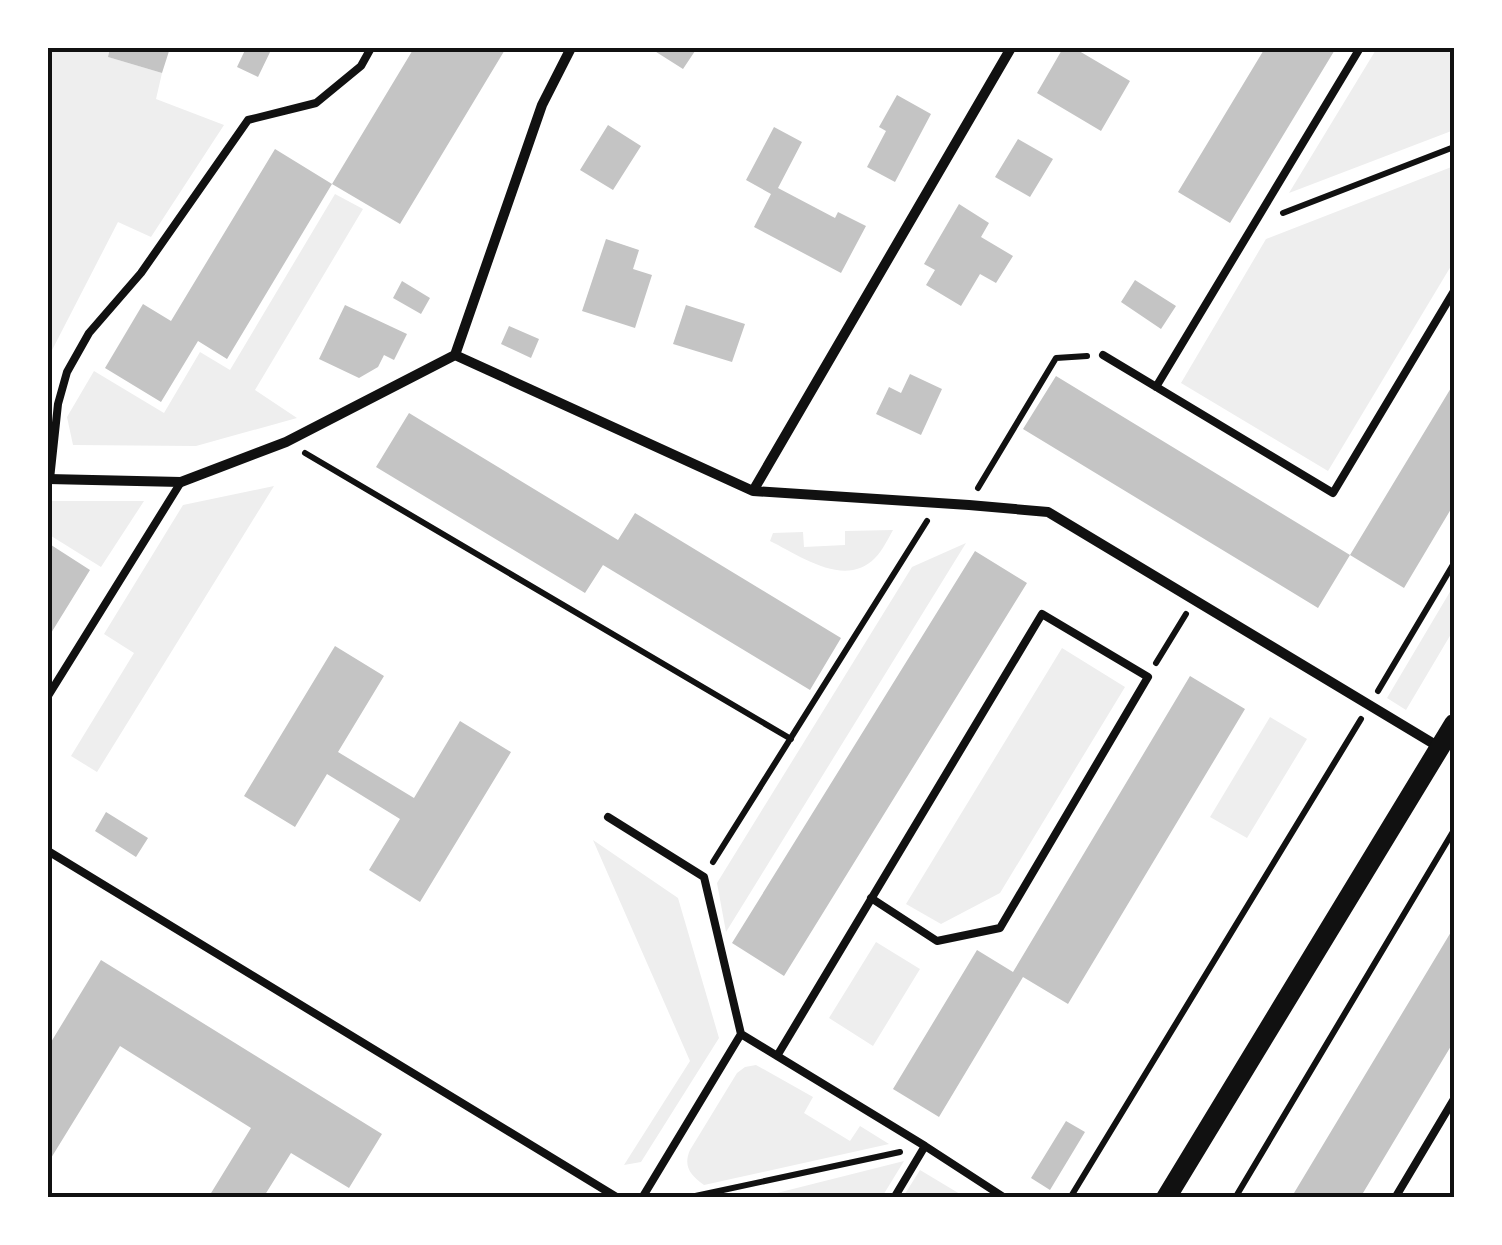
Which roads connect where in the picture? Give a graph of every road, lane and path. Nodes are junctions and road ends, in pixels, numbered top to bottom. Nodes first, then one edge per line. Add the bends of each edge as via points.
1 (371, 48) edge
2 (571, 48) edge
3 (1011, 48) edge
4 (1360, 48) edge
5 (1454, 147) edge
6 (1253, 225) junction
7 (1454, 291) edge
8 (455, 355) junction
9 (1103, 355) joint
10 (1156, 387) junction
11 (286, 442) junction
12 (49, 479) edge
13 (182, 482) junction
14 (753, 491) junction
15 (938, 503) junction
16 (969, 504) junction
17 (1454, 563) edge
18 (1194, 600) junction
19 (1148, 677) junction
20 (48, 696) edge
21 (1370, 705) junction
22 (1454, 724) edge
23 (790, 739) junction
24 (1447, 748) edge
25 (608, 817) dead end
26 (1454, 830) edge
27 (48, 851) edge
28 (704, 877) junction
29 (871, 898) junction
30 (741, 1034) junction
31 (777, 1056) junction
32 (1454, 1100) edge
33 (926, 1146) junction
34 (1174, 1195) edge
35 (618, 1198) edge
36 (642, 1198) edge
37 (686, 1198) edge
38 (894, 1198) edge
39 (1005, 1198) edge
40 (1070, 1198) edge
41 (1235, 1198) edge
42 (1395, 1198) edge

1 - 12 lane via 316,103 248,120 67,372
2 - 8 street via 542,104
3 - 14 street
4 - 6 lane
5 - 6 path
6 - 10 lane
7 - 10 lane via 1333,493
8 - 11 street
8 - 14 street
9 - 10 lane
9 - 16 path via 1056,358
11 - 13 street
11 - 23 path
12 - 13 street
13 - 20 lane
14 - 15 street
15 - 16 street
15 - 23 path
16 - 18 street via 1048,512
17 - 21 path
18 - 19 path
18 - 21 street
19 - 29 lane via 1000,928 938,941
19 - 29 lane via 1042,614
21 - 24 street
21 - 40 path
22 - 24 main road
23 - 28 path
24 - 34 main road
25 - 28 lane
26 - 41 path
27 - 35 lane
28 - 30 lane
29 - 31 lane
30 - 31 lane
30 - 36 lane
31 - 33 lane
32 - 42 lane
33 - 37 path
33 - 38 lane
33 - 39 lane

